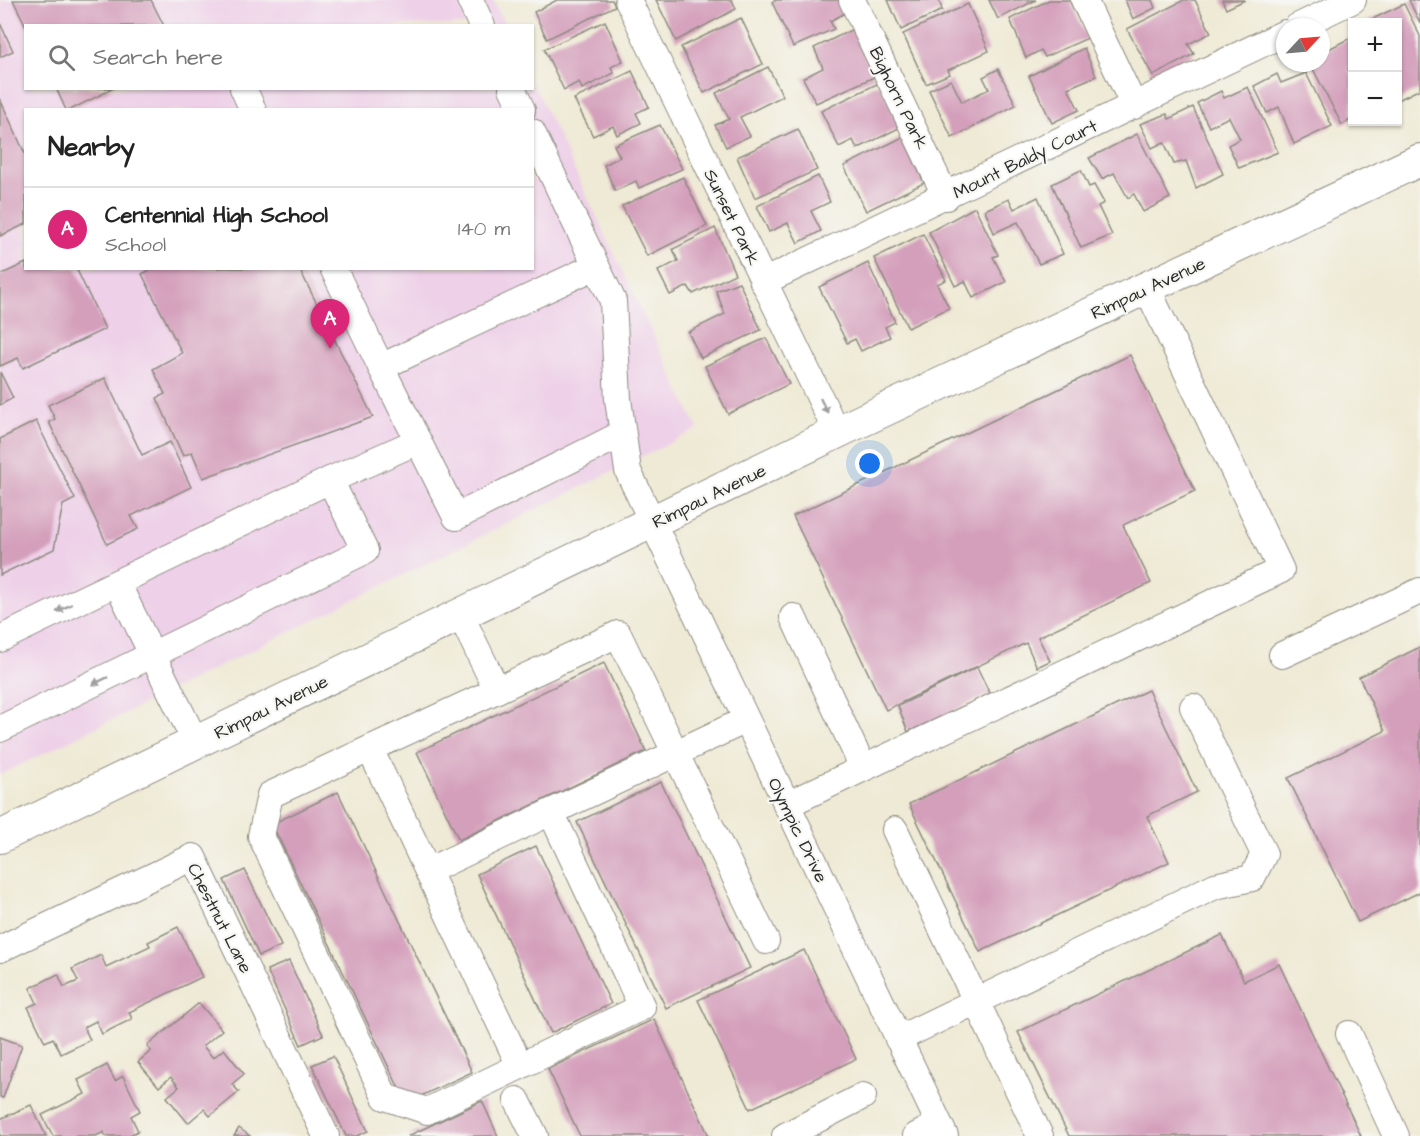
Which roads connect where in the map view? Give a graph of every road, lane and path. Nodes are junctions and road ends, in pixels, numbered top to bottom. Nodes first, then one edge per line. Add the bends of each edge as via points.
1 (470, 0) edge
2 (627, 0) edge
3 (852, 0) edge
4 (1084, 0) edge
5 (1353, 0) edge
6 (1324, 6) edge
7 (1308, 18) edge
8 (481, 24) edge
9 (1276, 37) edge
10 (244, 90) edge
11 (513, 90) edge
12 (1134, 106) junction
13 (252, 108) edge
14 (521, 108) edge
15 (534, 136) edge
16 (1420, 160) edge
17 (946, 197) junction
18 (596, 266) junction
19 (334, 270) edge
20 (763, 282) junction
21 (1147, 288) junction
22 (381, 367) junction
23 (837, 433) junction
24 (622, 434) junction
25 (418, 441) junction
26 (330, 480) junction
27 (651, 524) junction
28 (117, 583) junction
29 (1420, 591) edge
30 (461, 616) junction
31 (793, 617) dead end
32 (0, 639) edge
33 (153, 656) junction
34 (1282, 656) dead end
35 (496, 690) junction
36 (1193, 707) dead end
37 (746, 720) junction
38 (0, 729) edge
39 (196, 743) junction
40 (370, 749) junction
41 (676, 753) junction
42 (863, 768) junction
43 (786, 805) junction
44 (551, 812) junction
45 (895, 830) dead end
46 (0, 837) edge
47 (428, 871) junction
48 (766, 941) dead end
49 (0, 949) edge
50 (974, 1002) junction
51 (1349, 1034) dead end
52 (898, 1039) junction
53 (520, 1066) junction
54 (863, 1096) dead end
55 (517, 1100) dead end
56 (942, 1130) edge
57 (326, 1136) edge
58 (535, 1136) edge
59 (785, 1136) edge
60 (916, 1136) edge
61 (1040, 1136) edge
62 (1396, 1136) edge

1 - 8 street
2 - 20 street, Sunset Park
3 - 17 street, Bighorn Park
4 - 12 street
5 - 6 street
6 - 7 street
9 - 12 street, Mount Baldy Court
10 - 13 street
11 - 14 street
12 - 17 street, Mount Baldy Court
15 - 18 street, Olympic Drive
16 - 21 main road, Rimpau Avenue
17 - 20 street, Mount Baldy Court
18 - 22 street
18 - 24 street, Olympic Drive via 613,301
19 - 22 street
20 -> 23 street, Sunset Park
21 - 23 main road, Rimpau Avenue
21 - 42 street via 1281,570
22 - 25 street
23 - 27 main road, Rimpau Avenue
24 - 25 street via 456,517
24 - 27 street, Olympic Drive via 628,471
25 - 26 street
26 - 28 street
26 - 33 street via 365,552
27 - 30 main road, Rimpau Avenue
27 - 37 street, Olympic Drive
28 -> 32 street
28 - 33 street
29 - 34 street
30 - 35 street
30 - 39 main road, Rimpau Avenue
31 - 42 street
33 -> 38 street
33 - 39 street
35 - 40 street
35 - 41 street via 618,634
36 - 50 street via 1264,854 1252,878 1215,886
37 - 41 street
37 - 43 street, Olympic Drive
39 - 46 main road, Rimpau Avenue
40 - 47 street
40 - 53 street via 270,795 261,836 266,847 386,1097 427,1111
41 - 44 street
41 - 48 street
42 - 43 street
43 - 52 street, Olympic Drive
44 - 47 street
44 - 53 street via 642,1006
45 - 50 street
47 - 53 street
49 - 57 street, Chestnut Lane via 193,856
50 - 52 street
50 - 61 street
51 - 62 street
52 - 56 street, Olympic Drive
54 - 59 street
55 - 58 street
56 - 60 street

